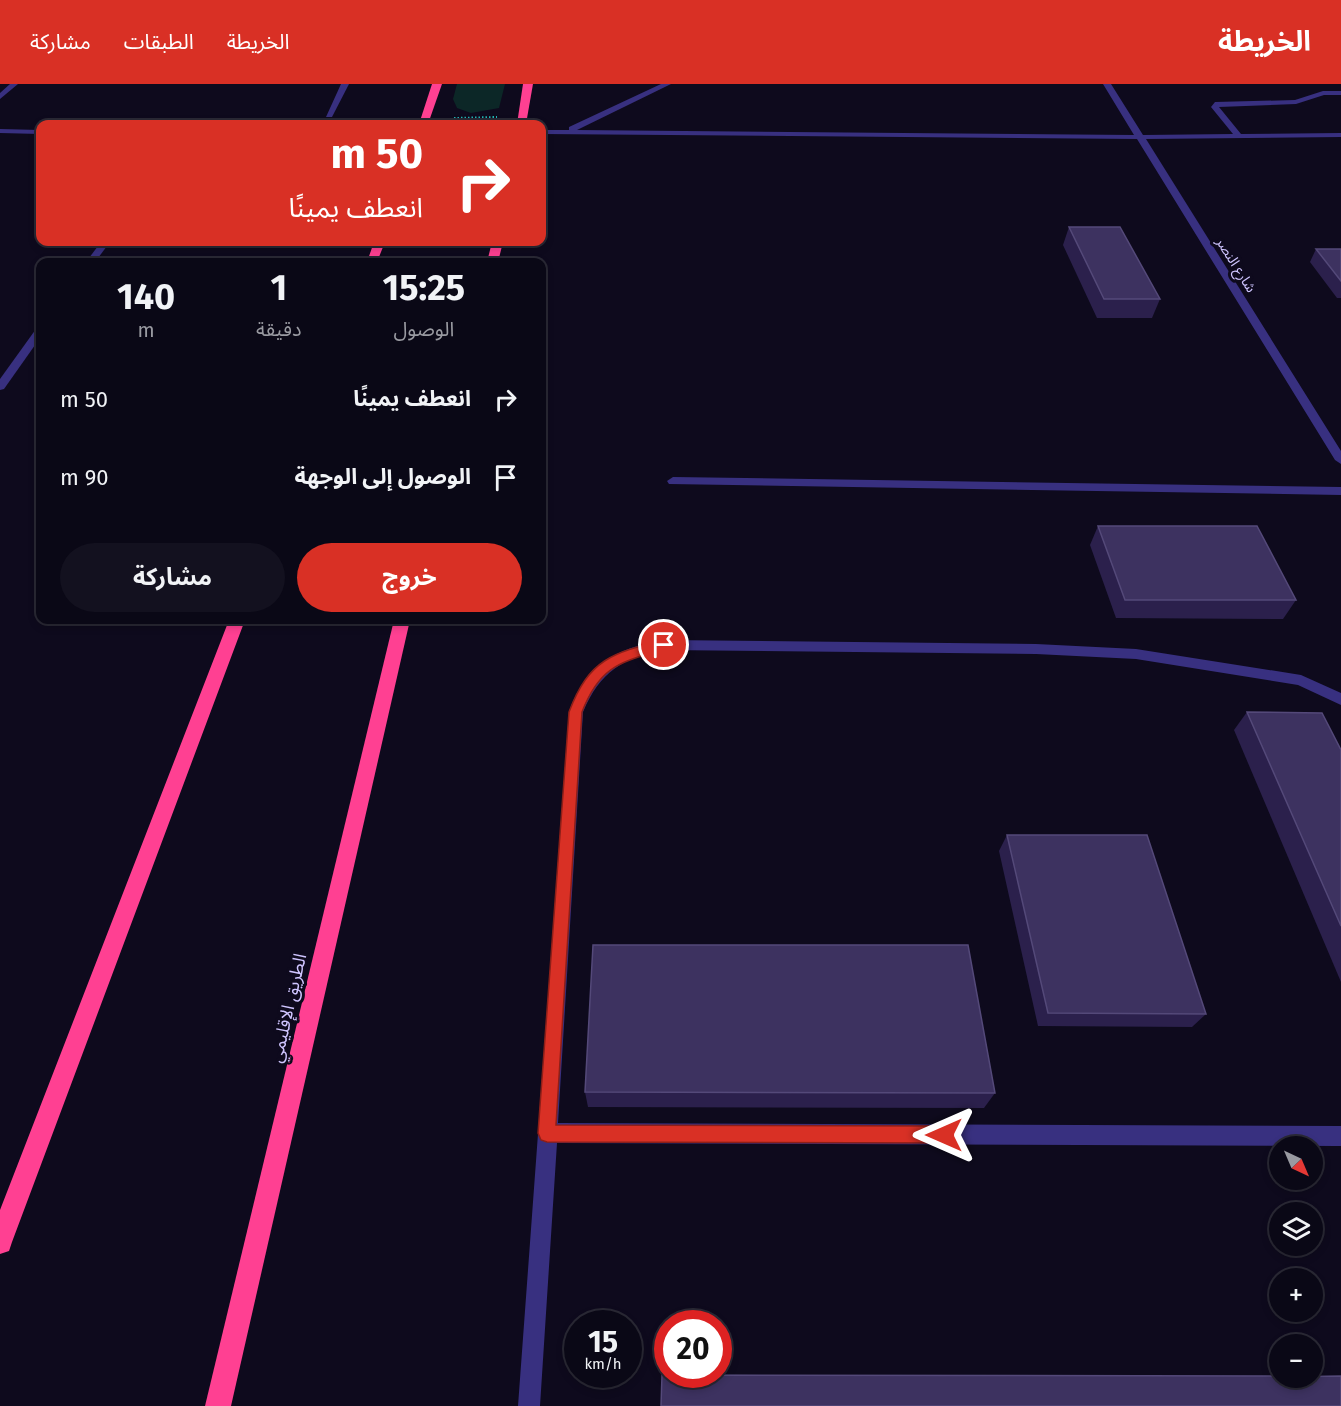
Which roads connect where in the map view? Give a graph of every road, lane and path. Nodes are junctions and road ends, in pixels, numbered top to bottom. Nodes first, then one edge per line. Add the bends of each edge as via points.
1 (14, 84) edge
2 (345, 84) edge
3 (437, 84) edge
4 (528, 84) edge
5 (667, 84) edge
6 (1107, 84) edge
7 (1341, 93) edge
8 (0, 98) edge
9 (329, 115) dead end
10 (424, 120) edge
11 (522, 120) edge
12 (0, 131) edge
13 (36, 132) edge
14 (546, 132) edge
15 (567, 132) junction
16 (1341, 135) edge
17 (1140, 136) junction
18 (1239, 136) junction
19 (36, 337) edge
20 (0, 387) edge
21 (1341, 460) edge
22 (673, 481) dead end
23 (1341, 491) edge
24 (235, 624) edge
25 (401, 624) edge
26 (1341, 699) edge
27 (547, 1133) junction
28 (1341, 1136) edge
29 (0, 1242) edge
30 (218, 1406) edge
31 (529, 1406) edge

1 - 8 street
2 - 9 street
3 - 10 highway
4 - 11 highway
5 - 15 street
6 - 17 street, شارع النصر
7 - 18 street via 1323,93 1296,102 1218,104 1215,107
12 - 13 street
14 - 15 street
15 - 17 street
16 - 18 street
17 - 18 street
17 - 21 street, شارع النصر
19 - 20 street
22 - 23 street
24 - 29 highway
25 - 30 highway, الطريق الإقليمي
26 - 27 street via 1301,680 1137,654 1036,648 683,645 644,648 608,664 593,677 576,712
27 - 28 street
27 - 31 street

